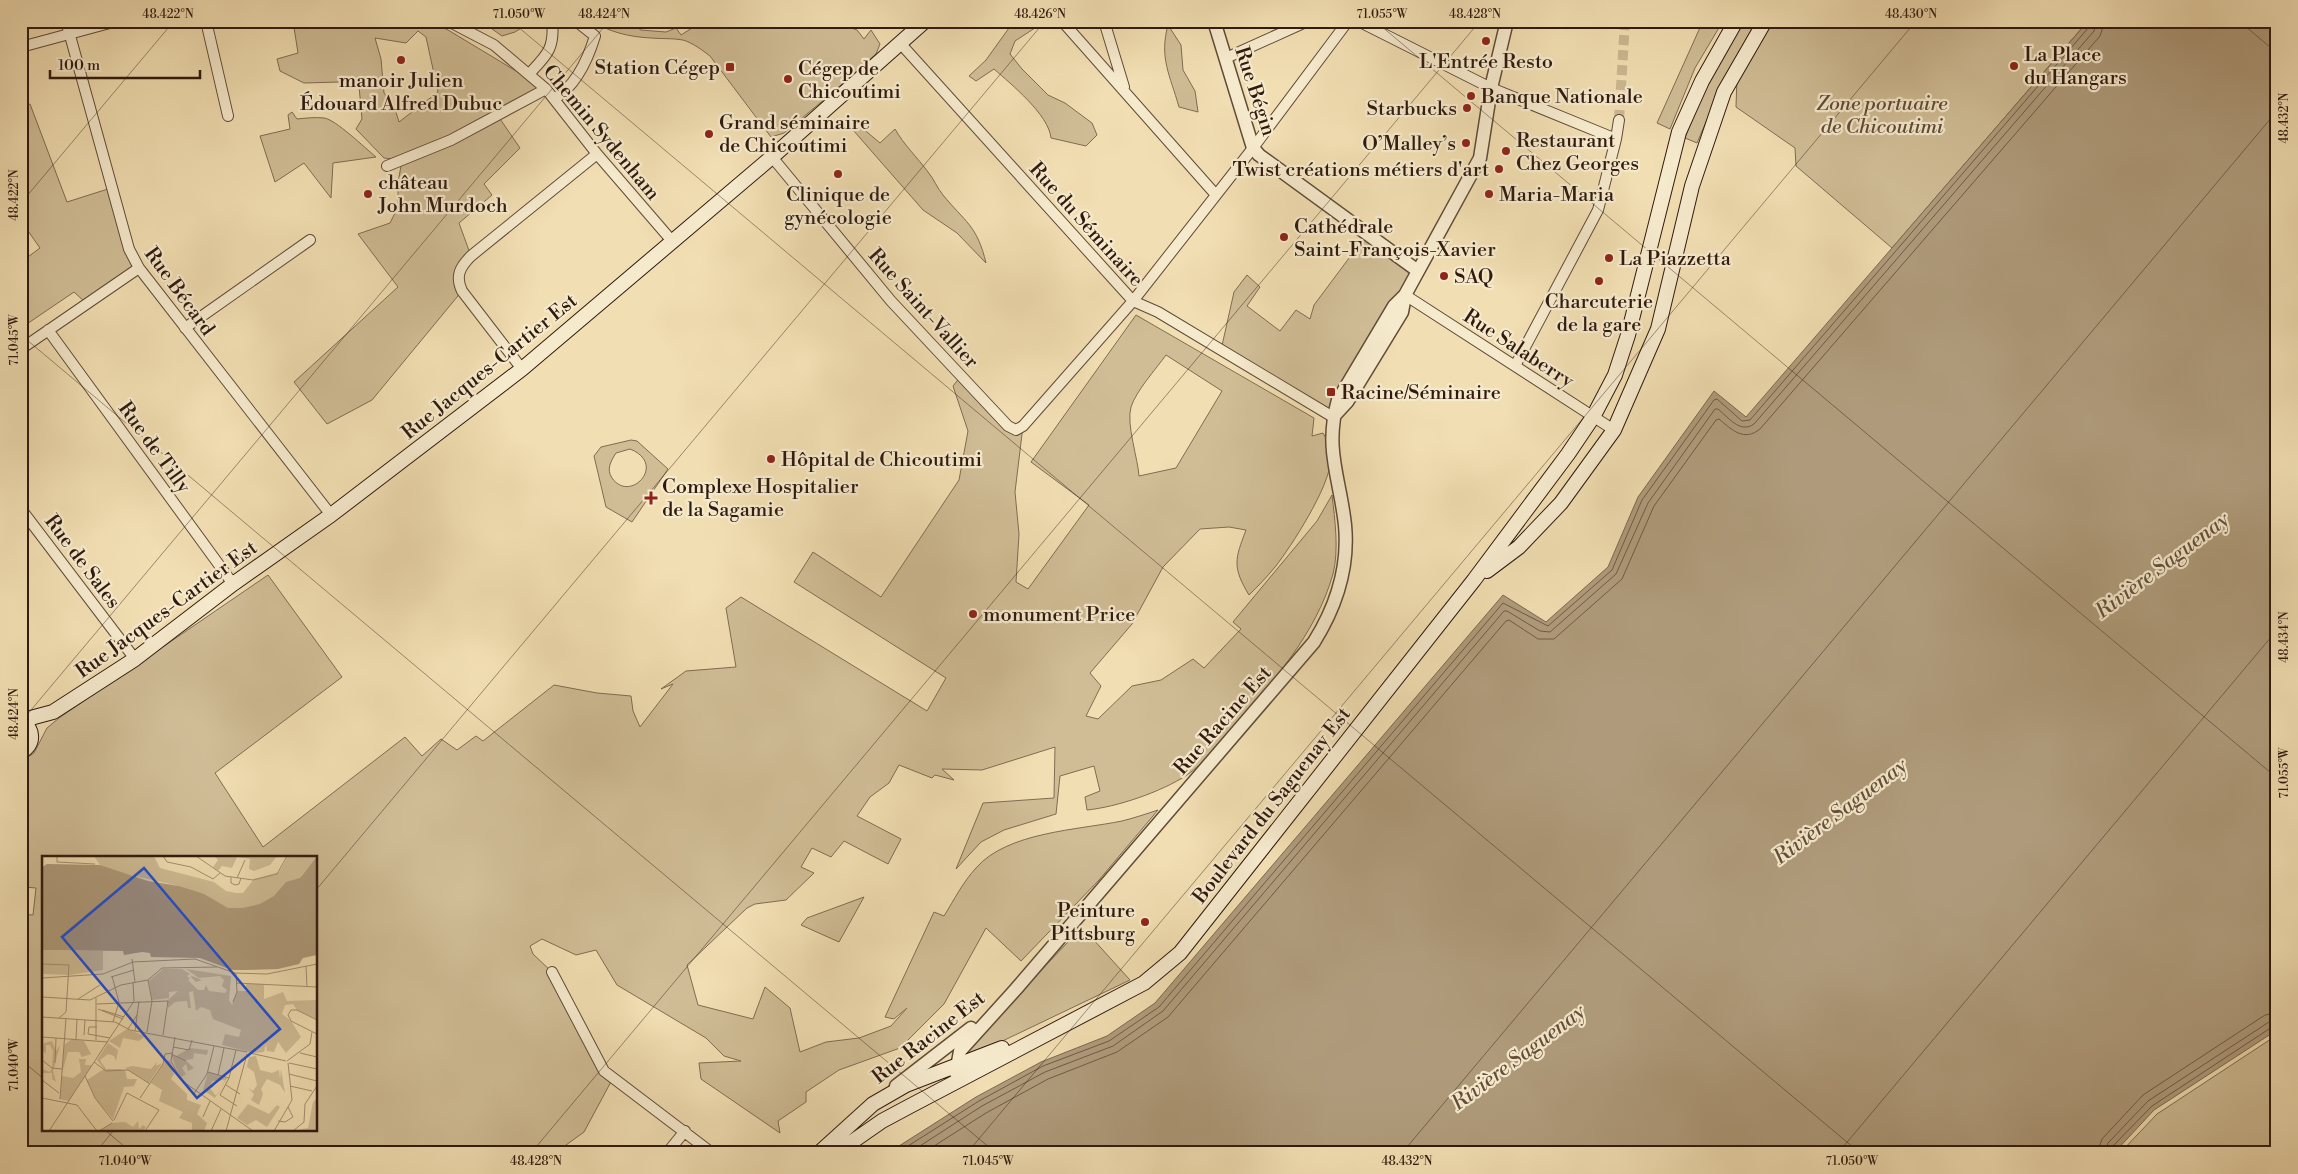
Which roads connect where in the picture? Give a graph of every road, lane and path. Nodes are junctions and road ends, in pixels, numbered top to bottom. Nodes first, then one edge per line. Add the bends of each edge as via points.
1 (66, 21) edge
2 (117, 21) edge
3 (206, 21) edge
4 (448, 21) edge
5 (552, 21) edge
6 (576, 21) edge
7 (925, 21) edge
8 (1062, 21) edge
9 (1104, 21) edge
10 (1214, 21) edge
11 (1308, 21) edge
12 (1348, 21) edge
13 (1358, 21) edge
14 (1507, 21) edge
15 (1736, 21) edge
16 (1765, 21) edge
17 (69, 34) junction
18 (900, 43) junction
19 (21, 47) edge
20 (1226, 58) junction
21 (530, 73) junction
22 (1490, 88) junction
23 (546, 89) junction
24 (1124, 89) junction
25 (554, 99) junction
26 (228, 116) dead end
27 (1619, 120) tunnel mouth
28 (1616, 139) junction
29 (1253, 148) junction
30 (596, 154) junction
31 (772, 157) junction
32 (387, 166) dead end
33 (1216, 195) junction
34 (310, 240) dead end
35 (672, 241) junction
36 (138, 268) junction
37 (1418, 271) junction
38 (1405, 295) junction
39 (1133, 301) junction
40 (185, 328) junction
41 (48, 330) junction
42 (21, 348) edge
43 (1515, 366) junction
44 (522, 369) junction
45 (1333, 417) junction
46 (1593, 417) junction
47 (1614, 430) junction
48 (21, 509) edge
49 (331, 515) junction
50 (1474, 580) junction
51 (233, 584) junction
52 (134, 659) junction
53 (53, 712) junction
54 (22, 720) edge
55 (32, 740) junction
56 (21, 752) edge
57 (552, 972) dead end
58 (1006, 1000) junction
59 (1070, 1020) junction
60 (957, 1065) junction
61 (950, 1084) junction
62 (873, 1104) junction
63 (685, 1131) junction
64 (667, 1153) edge
65 (712, 1153) edge
66 (819, 1153) edge
67 (836, 1153) edge

1 - 17 street, Rue Bécard
2 - 17 street
3 - 26 street
4 - 21 street, Chemin Sydenham via 494,45
5 - 21 street via 549,53
6 - 25 street via 595,36 576,78 563,94
7 - 18 main road, Rue Jacques-Cartier Est
8 - 24 street
9 - 24 street
10 - 20 street, Rue Bégin
11 - 20 street
12 - 29 street
13 - 22 street
14 - 22 street, Rue Racine Est
15 - 46 main road, Boulevard du Saguenay Est via 1702,81 1679,132 1628,335 1615,375
16 - 47 main road, Boulevard du Saguenay Est via 1724,92 1692,186 1658,329
17 - 19 street
17 - 36 street, Rue Bécard via 129,249
18 - 31 main road, Rue Jacques-Cartier Est
18 - 39 street, Rue du Séminaire
20 - 29 street, Rue Bégin
21 - 23 street, Chemin Sydenham
22 - 28 street
22 - 37 street, Rue Racine Est via 1480,158
23 - 25 street, Chemin Sydenham
23 - 32 street via 451,140
24 - 33 street
25 - 30 street, Chemin Sydenham
27 - 28 street
28 - 43 street via 1598,210
29 - 33 street
29 - 37 street, Rue Bégin via 1259,156
30 - 35 street, Chemin Sydenham
30 - 44 street via 471,256 458,272 462,290
31 - 35 main road, Rue Jacques-Cartier Est
31 - 39 street, Rue Saint-Vallier via 891,301 1008,426 1016,430
33 - 39 street
34 - 40 street
35 - 44 main road, Rue Jacques-Cartier Est
36 - 40 street, Rue Bécard
36 - 41 street
37 - 38 street, Rue Racine Est
38 - 43 street, Rue Salaberry
38 - 45 street, Rue Racine Est via 1394,306 1338,400
39 - 45 street, Rue du Séminaire via 1158,312
40 - 49 street, Rue Bécard
41 - 42 street
41 - 51 street, Rue de Tilly
43 - 46 street, Rue Salaberry
44 - 49 main road, Rue Jacques-Cartier Est
45 - 58 street, Rue Racine Est via 1332,462 1345,526 1339,592 1329,618 1314,642
46 - 47 street, Rue Salaberry
46 - 50 main road, Boulevard du Saguenay Est
47 - 50 main road, Boulevard du Saguenay Est via 1561,503 1519,547
48 - 52 street, Rue de Sales
49 - 51 main road, Rue Jacques-Cartier Est
50 - 59 main road, Boulevard du Saguenay Est via 1180,954 1144,983
51 - 52 main road, Rue Jacques-Cartier Est
52 - 53 main road, Rue Jacques-Cartier Est
53 - 54 main road, Rue Jacques-Cartier Est
53 - 55 main road, Rue Jacques-Cartier Est
54 - 55 main road via 31,730
55 - 56 main road, Rue Jacques-Cartier Est
57 - 63 street via 604,1071
58 - 60 street, Rue Racine Est via 960,1051
58 - 62 street, Rue Racine Est
59 - 60 main road, Boulevard du Saguenay Est
59 - 61 main road, Boulevard du Saguenay Est
60 - 61 street, Rue Racine Est
60 - 62 main road, Boulevard du Saguenay Est via 906,1085
61 - 67 main road, Boulevard du Saguenay Est via 882,1122
62 - 66 main road, Boulevard du Saguenay Est
63 - 64 street
63 - 65 street

